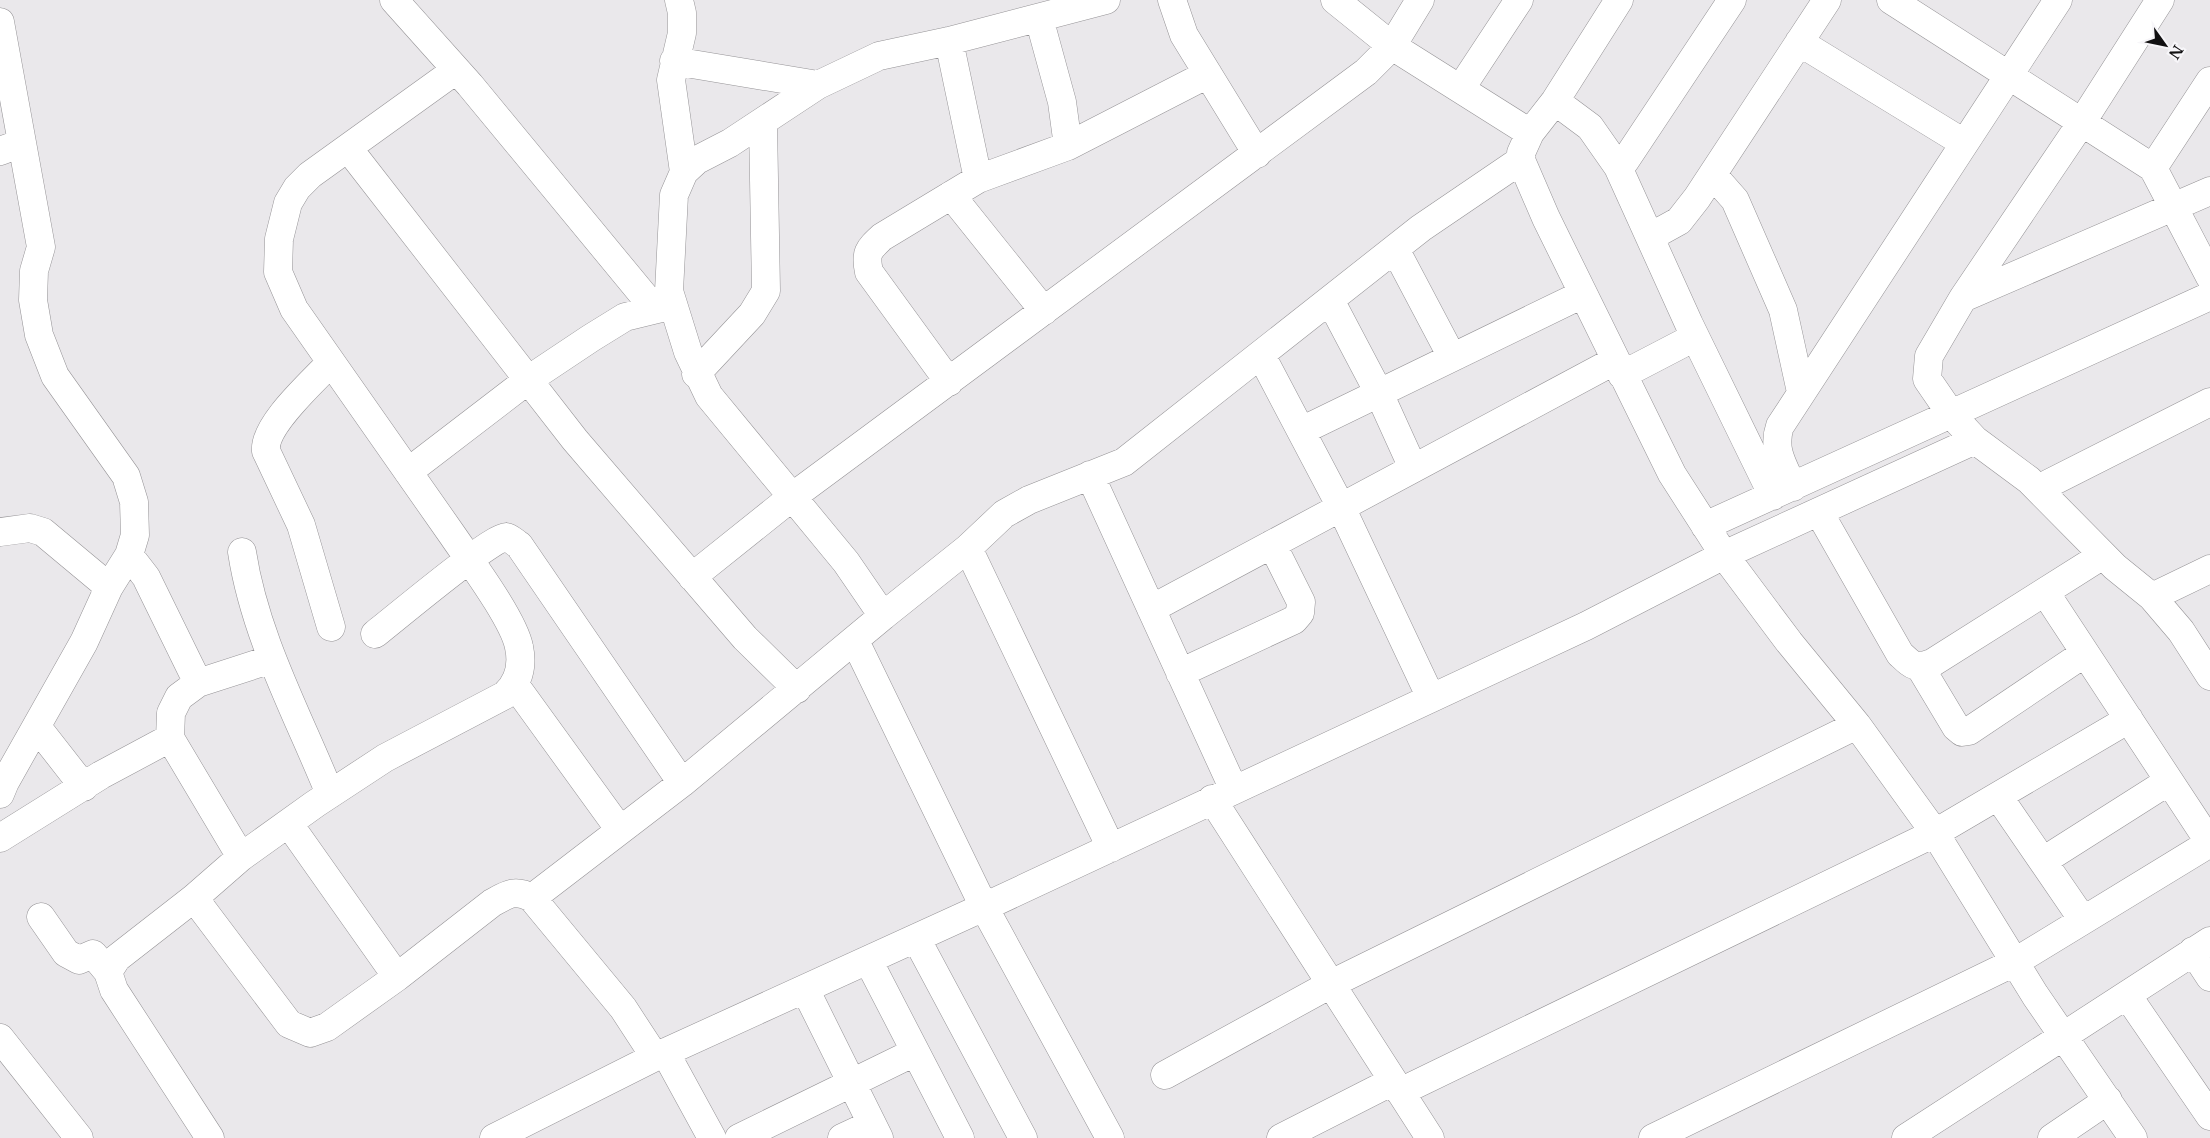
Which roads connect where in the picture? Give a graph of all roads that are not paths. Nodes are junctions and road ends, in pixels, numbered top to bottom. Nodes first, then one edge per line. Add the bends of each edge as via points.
1 (394, 0) edge
2 (679, 0) edge
3 (1106, 0) edge
4 (1172, 0) edge
5 (1335, 0) edge
6 (1420, 0) edge
7 (1518, 0) edge
8 (1620, 0) edge
9 (1732, 0) edge
10 (1827, 0) edge
11 (1891, 0) edge
12 (2058, 0) edge
13 (2160, 0) edge
14 (1039, 18) junction
15 (0, 22) edge
16 (949, 41) junction
17 (1800, 42) junction
18 (1392, 46) junction
19 (674, 61) junction
20 (456, 70) junction
21 (1208, 74) junction
22 (2008, 76) junction
23 (2210, 81) edge
24 (818, 85) junction
25 (1461, 88) junction
26 (1555, 101) junction
27 (2082, 122) junction
28 (763, 123) junction
29 (1530, 133) junction
30 (1964, 143) junction
31 (1068, 146) junction
32 (11, 147) edge
33 (348, 148) junction
34 (1257, 154) junction
35 (1522, 160) junction
36 (1618, 167) junction
37 (2153, 168) junction
38 (684, 172) junction
39 (1713, 175) junction
40 (978, 179) junction
41 (2210, 191) edge
42 (951, 195) junction
43 (2174, 208) junction
44 (1650, 237) junction
45 (1395, 249) junction
46 (2210, 277) edge
47 (1583, 294) junction
48 (2210, 296) edge
49 (1963, 298) junction
50 (1330, 300) junction
51 (664, 307) junction
52 (1044, 312) junction
53 (1695, 337) junction
54 (1261, 354) junction
55 (1452, 357) junction
56 (331, 362) junction
57 (1619, 367) junction
58 (696, 374) junction
59 (528, 380) junction
60 (949, 382) junction
61 (1801, 392) junction
62 (1379, 393) junction
63 (2210, 402) edge
64 (1951, 414) junction
65 (1301, 431) junction
66 (1975, 440) junction
67 (1413, 468) junction
68 (408, 472) junction
69 (1090, 476) junction
70 (2038, 489) junction
71 (1783, 491) junction
72 (792, 497) junction
73 (1341, 507) junction
74 (1819, 512) junction
75 (1705, 526) junction
76 (0, 532) edge
77 (1272, 544) junction
78 (968, 548) junction
79 (242, 552) dead end
80 (129, 555) junction
81 (1724, 555) junction
82 (2103, 555) junction
83 (469, 560) junction
84 (2210, 569) edge
85 (692, 577) junction
86 (109, 586) junction
87 (2045, 592) junction
88 (2152, 598) junction
89 (1151, 609) junction
90 (883, 616) junction
91 (331, 627) dead end
92 (375, 634) dead end
93 (855, 641) junction
94 (2085, 653) junction
95 (272, 659) junction
96 (1920, 668) junction
97 (1180, 673) junction
98 (2210, 676) edge
99 (198, 683) junction
100 (515, 685) junction
101 (797, 689) junction
102 (1431, 698) junction
103 (2128, 719) junction
104 (1857, 725) junction
105 (36, 727) junction
106 (170, 738) junction
107 (2169, 781) junction
108 (682, 783) junction
109 (84, 787) junction
110 (0, 794) edge
111 (330, 794) junction
112 (1223, 794) junction
113 (1998, 796) junction
114 (289, 824) junction
115 (620, 830) junction
116 (1935, 833) junction
117 (0, 838) edge
118 (2210, 843) edge
119 (1111, 848) junction
120 (241, 857) junction
121 (2043, 861) junction
122 (194, 898) junction
123 (532, 898) junction
124 (984, 907) junction
125 (41, 917) dead end
126 (2083, 920) junction
127 (916, 938) junction
128 (2202, 946) edge
129 (868, 960) junction
130 (2015, 962) junction
131 (108, 972) junction
132 (397, 977) junction
133 (2210, 977) edge
134 (1331, 984) junction
135 (805, 989) junction
136 (2127, 995) junction
137 (0, 1038) edge
138 (2063, 1038) junction
139 (915, 1052) junction
140 (660, 1055) junction
141 (1165, 1075) dead end
142 (851, 1083) junction
143 (1396, 1087) junction
144 (2108, 1100) junction
145 (2210, 1116) edge
146 (875, 1131) edge
147 (68, 1135) edge
148 (210, 1138) edge
149 (494, 1138) edge
150 (712, 1138) edge
151 (739, 1138) edge
152 (842, 1138) edge
153 (960, 1138) edge
154 (1023, 1138) edge
155 (1110, 1138) edge
156 (1281, 1138) edge
157 (1430, 1138) edge
158 (1653, 1138) edge
159 (1906, 1138) edge
160 (2052, 1138) edge
161 (2133, 1138) edge

1 - 20 street
2 - 19 street via 682,32
3 - 14 street
4 - 21 street via 1184,35
5 - 18 street
6 - 18 street
7 - 25 street
8 - 26 street
9 - 36 street
10 - 17 street
11 - 22 street
12 - 22 street
13 - 27 street
14 - 16 street
14 - 31 street via 1062,102
15 - 32 street
16 - 24 street via 879,56
16 - 40 street
17 - 30 street
17 - 39 street
18 - 25 street
18 - 34 street via 1366,72
19 - 24 street
19 - 38 street via 671,80
20 - 33 street
20 - 51 street
21 - 31 street
21 - 34 street
22 - 27 street
22 - 30 street
23 - 37 street
24 - 28 street
25 - 29 street
26 - 29 street
26 - 36 street via 1590,127
27 - 37 street
27 - 49 street
28 - 38 street via 697,160
28 - 58 street via 766,291 752,314
29 - 35 street via 1521,153
30 - 61 street
31 - 40 street
32 - 80 street via 41,247 34,271 33,300 39,335 55,376 126,476 134,510 135,535
33 - 56 street via 297,188 288,203 277,262 294,309
33 - 59 street
34 - 52 street
35 - 45 street
35 - 47 street
36 - 44 street
37 - 43 street
38 - 51 street via 674,195 670,290
39 - 44 street via 1679,221
39 - 61 street via 1735,200 1783,310
40 - 42 street
41 - 43 street
42 - 52 street
42 - 60 street via 882,237 866,257 868,272
43 - 46 street
43 - 49 street
44 - 53 street
45 - 50 street
45 - 55 street
47 - 55 street
47 - 57 street
48 - 64 street
49 - 64 street via 1929,356 1927,379
50 - 54 street
50 - 62 street
51 - 58 street
51 - 59 street via 626,317
52 - 60 street
53 - 57 street
53 - 71 street
54 - 65 street
54 - 69 street via 1124,462
55 - 62 street
56 - 68 street
56 - 91 street via 275,424 265,444 302,525
57 - 67 street
57 - 75 street via 1672,474
58 - 72 street via 709,396
59 - 68 street
59 - 85 street
60 - 72 street
61 - 71 street via 1775,439
62 - 65 street
62 - 67 street
63 - 70 street
64 - 66 street
64 - 71 street
65 - 73 street
66 - 70 street
66 - 74 street
67 - 73 street
68 - 83 street
69 - 78 street via 1029,500 1004,514
69 - 89 street
70 - 82 street
71 - 75 street
72 - 85 street
72 - 90 street via 846,562
73 - 77 street
73 - 102 street
74 - 81 street
74 - 96 street via 1900,654
75 - 81 street
76 - 86 street via 30,528 43,532
77 - 89 street
77 - 97 street via 1300,602 1300,613 1294,620
78 - 90 street
78 - 119 street
79 - 95 street via 248,589
80 - 86 street
80 - 99 street via 146,577
81 - 102 street via 1586,626
81 - 104 street
82 - 87 street
82 - 88 street
83 - 92 street
83 - 100 street via 506,618 519,646 520,671
83 - 108 street via 501,538 509,538 518,546
84 - 88 street
85 - 101 street via 745,638
86 - 105 street via 84,642
87 - 94 street
87 - 96 street
88 - 98 street via 2181,631
89 - 97 street
90 - 93 street
93 - 101 street
93 - 124 street
94 - 96 street via 1969,731 1962,732
94 - 103 street
95 - 99 street
95 - 111 street
97 - 112 street
99 - 106 street via 179,698 171,713
100 - 111 street via 505,695 385,758
100 - 115 street
101 - 108 street
102 - 112 street
103 - 107 street
103 - 113 street
104 - 116 street
104 - 134 street
105 - 109 street
105 - 110 street
106 - 109 street
106 - 120 street
107 - 118 street
107 - 121 street
108 - 115 street
109 - 117 street
111 - 114 street
112 - 119 street
112 - 134 street
113 - 116 street
113 - 121 street
114 - 120 street
114 - 132 street
115 - 123 street
116 - 130 street
116 - 143 street
118 - 126 street
119 - 124 street
120 - 122 street
121 - 126 street
122 - 131 street via 117,958
122 - 132 street via 289,1024 310,1033 326,1027
123 - 132 street via 520,892 492,903
123 - 140 street
124 - 127 street
124 - 155 street
125 - 131 street via 66,954 79,960 93,954
126 - 130 street
127 - 129 street
127 - 154 street
128 - 133 street
128 - 136 street
129 - 135 street
129 - 139 street
130 - 138 street
130 - 158 street
131 - 148 street via 114,990
134 - 141 street
134 - 143 street
135 - 140 street
135 - 142 street
136 - 138 street
136 - 145 street
137 - 147 street
138 - 144 street
138 - 159 street
139 - 142 street
139 - 153 street
140 - 149 street
140 - 150 street
142 - 146 street
142 - 151 street
143 - 156 street
143 - 157 street
144 - 160 street
144 - 161 street
146 - 152 street

